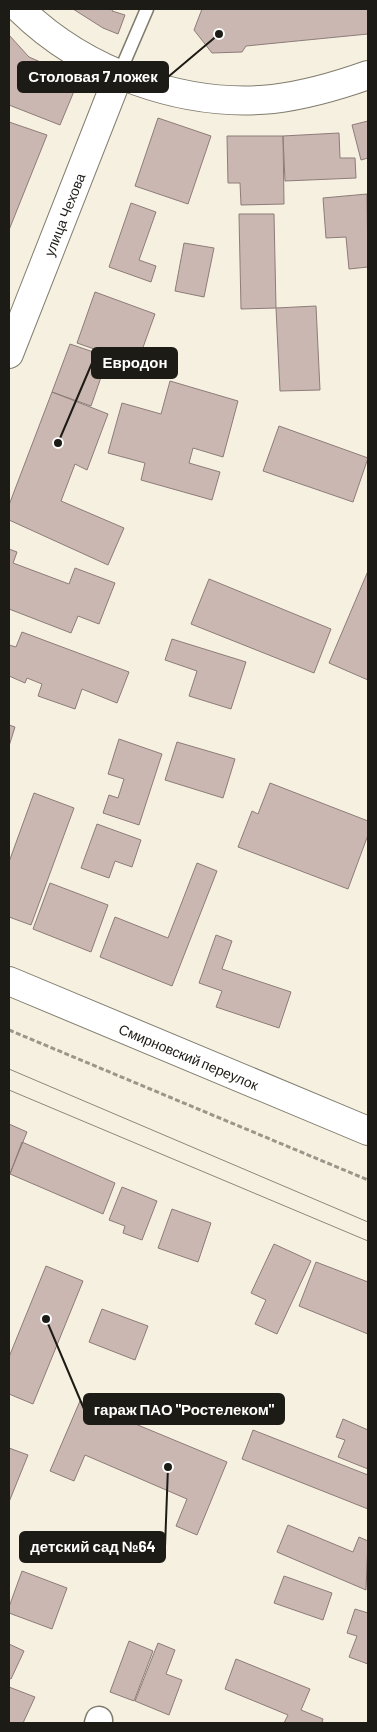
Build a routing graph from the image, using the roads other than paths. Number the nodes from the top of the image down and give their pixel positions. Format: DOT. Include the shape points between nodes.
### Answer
graph roads {
  1 [pos="20,9"];
  2 [pos="147,9"];
  3 [pos="120,74"];
  4 [pos="368,75"];
  5 [pos="9,354"];
  6 [pos="9,981"];
  7 [pos="368,1131"];
  1 -- 3 [label="main road" via="64,45"];
  2 -- 3 [label="lane"];
  3 -- 4 [label="main road" via="164,89 218,99 263,99 326,90"];
  3 -- 5 [label="main road, улица Чехова"];
  6 -- 7 [label="main road, Смирновский переулок"];
}
